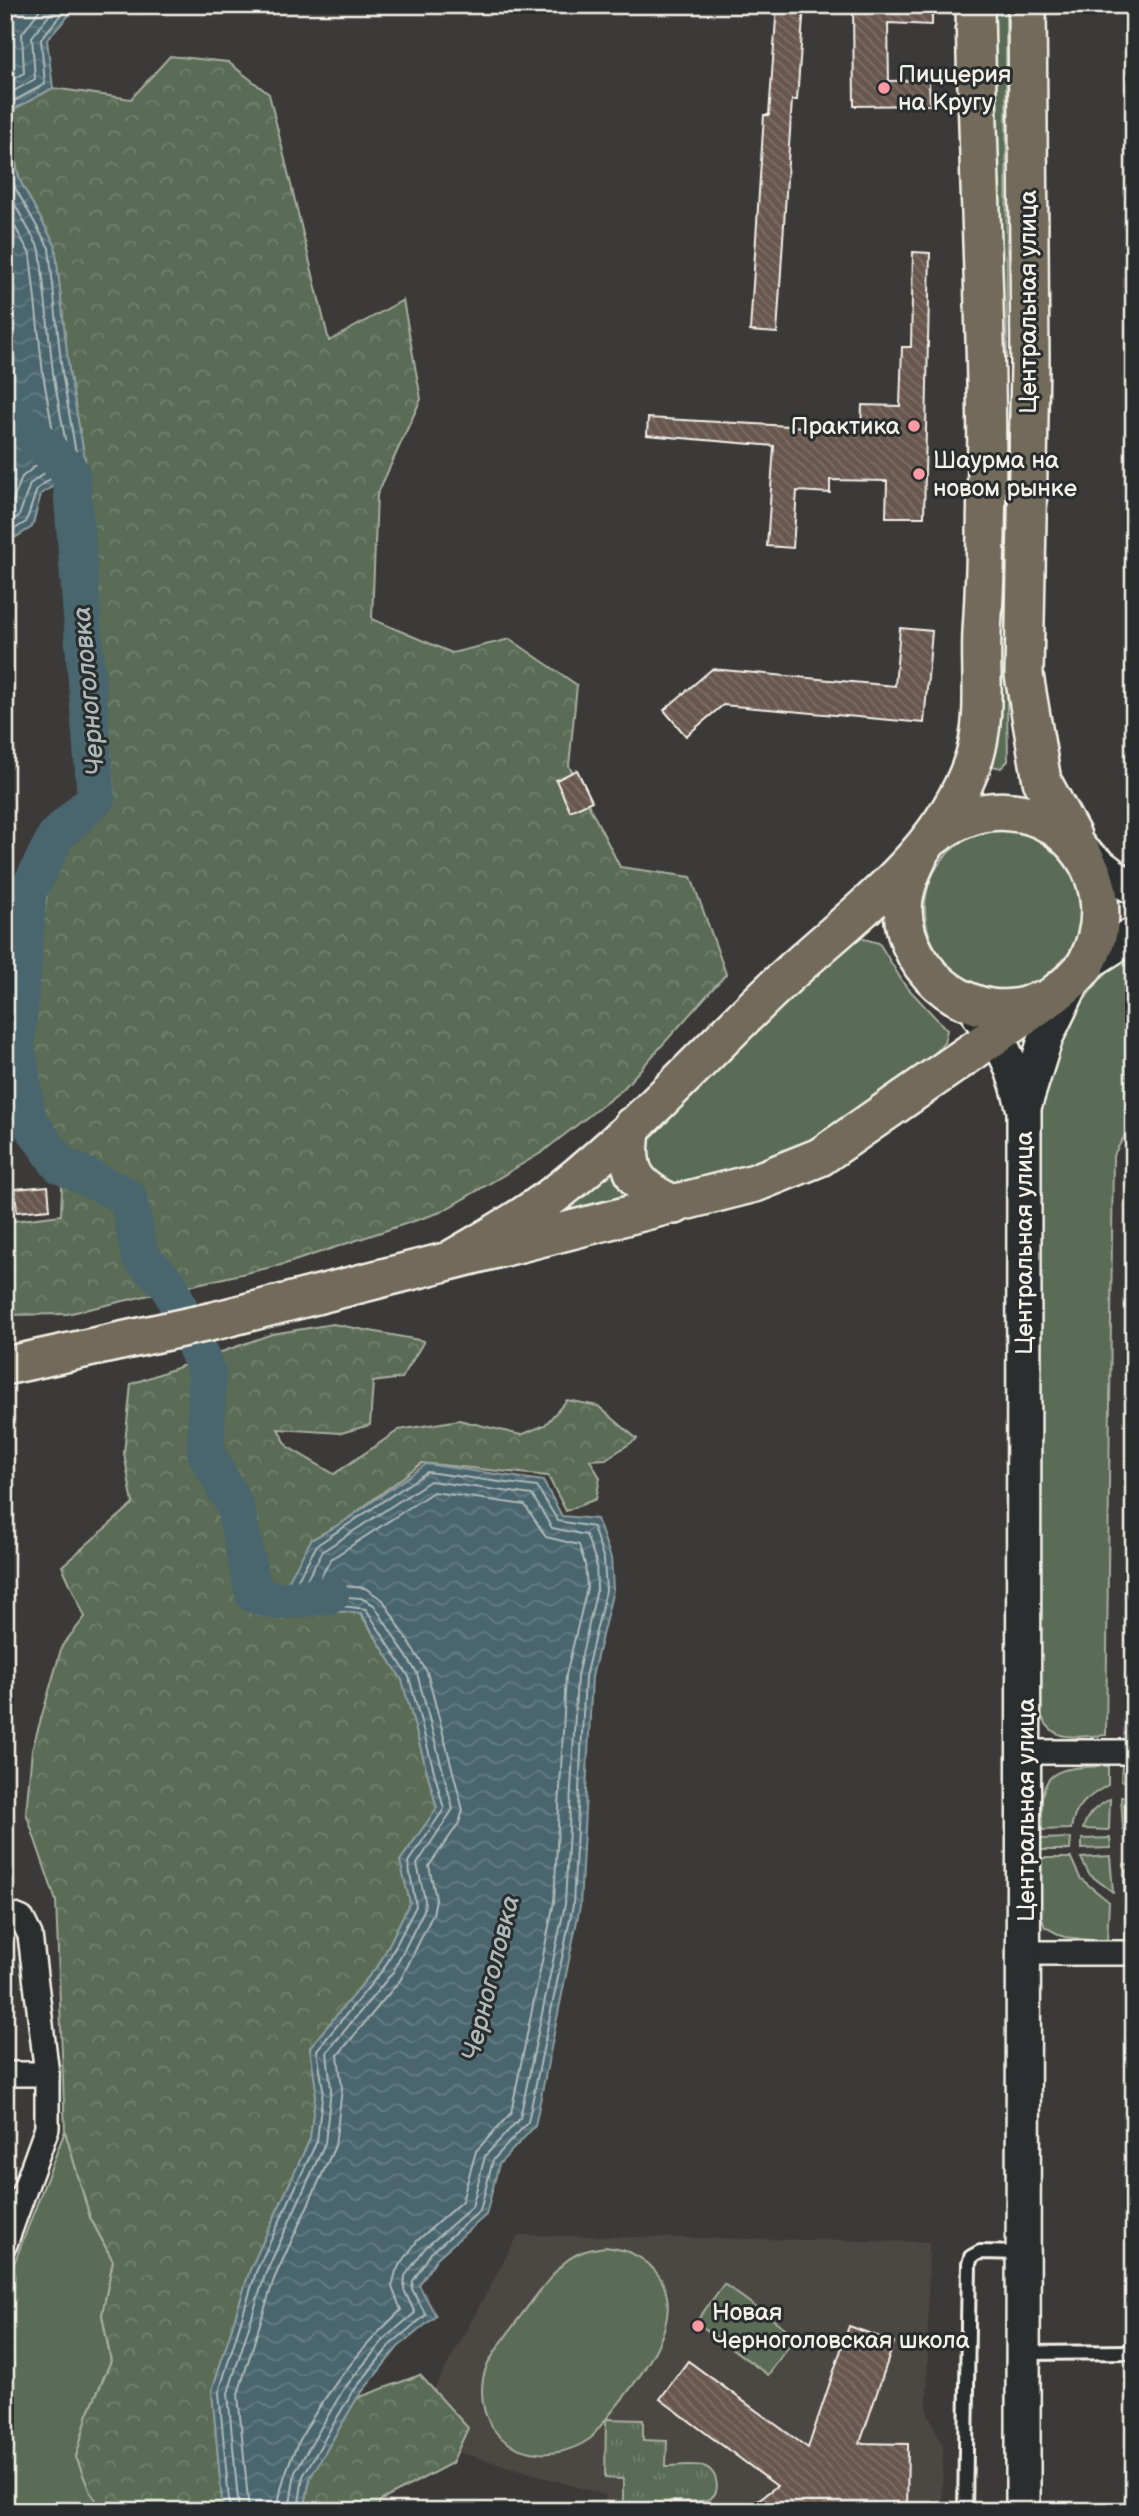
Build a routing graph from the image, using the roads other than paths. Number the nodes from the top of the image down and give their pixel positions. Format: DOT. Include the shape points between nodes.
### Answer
graph roads {
  1 [pos="975,5"];
  2 [pos="1027,5"];
  3 [pos="926,847"];
  4 [pos="1081,848"];
  5 [pos="1134,887"];
  6 [pos="1134,934"];
  7 [pos="1072,978"];
  8 [pos="960,999"];
  9 [pos="996,1034"];
  10 [pos="1024,1110"];
  11 [pos="632,1126"];
  12 [pos="676,1205"];
  13 [pos="452,1259"];
  14 [pos="5,1366"];
  15 [pos="1026,1752"];
  16 [pos="1134,1752"];
  17 [pos="14,1916"];
  18 [pos="1026,1953"];
  19 [pos="1134,1953"];
  20 [pos="5,2074"];
  21 [pos="47,2074"];
  22 [pos="5,2244"];
  23 [pos="1023,2253"];
  24 [pos="1134,2351"];
  25 [pos="1023,2353"];
  26 [pos="965,2511"];
  27 [pos="1023,2511"];
  1 -- 3 [label="main road, Центральная улица" via="987,363 980,730 966,780"];
  2 -- 4 [label="main road, Центральная улица" via="1030,363 1024,675 1042,781"];
  3 -- 4 [label="main road" via="951,824 971,814 1016,810 1058,826"];
  3 -- 8 [label="main road" via="907,881 903,908 907,936 918,962 936,983"];
  3 -- 11 [label="main road"];
  4 -- 5 [label="street"];
  4 -- 7 [label="main road" via="1097,876 1102,921 1096,943"];
  6 -- 7 [label="street"];
  7 -- 8 [label="main road" via="1033,1004 1008,1008"];
  7 -- 9 [label="main road"];
  7 -- 10 [label="street" via="1046,1037"];
  8 -- 9 [label="street"];
  9 -- 10 [label="street" via="1010,1061"];
  9 -- 12 [label="main road" via="820,1157 755,1183"];
  10 -- 15 [label="street, Центральная улица"];
  11 -- 12 [label="main road" via="628,1151 635,1177 649,1193"];
  11 -- 13 [label="main road" via="561,1189"];
  12 -- 13 [label="main road"];
  13 -- 14 [label="main road" via="214,1321"];
  15 -- 16 [label="street"];
  15 -- 18 [label="street, Центральная улица"];
  17 -- 21 [label="street" via="30,1935"];
  18 -- 19 [label="street"];
  18 -- 23 [label="street, Центральная улица"];
  20 -- 21 [label="street"];
  21 -- 22 [label="street" via="47,2128"];
  23 -- 25 [label="street, Центральная улица"];
  23 -- 26 [label="lane" via="980,2252 969,2264"];
  24 -- 25 [label="lane"];
  25 -- 27 [label="street, Центральная улица"];
}
